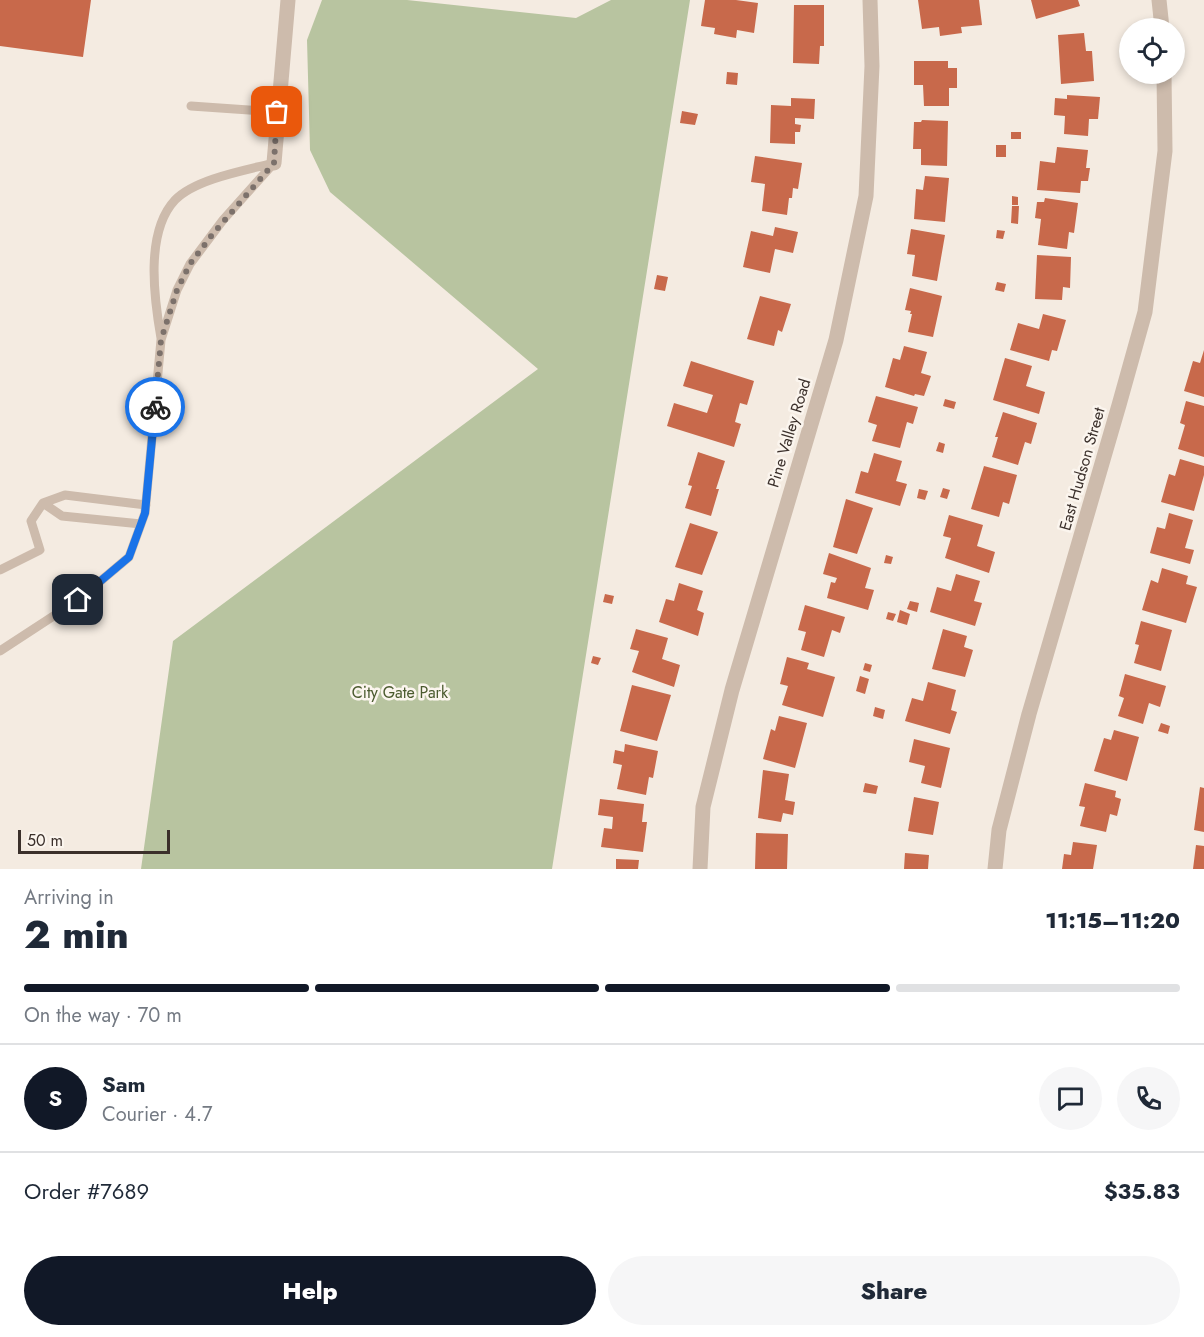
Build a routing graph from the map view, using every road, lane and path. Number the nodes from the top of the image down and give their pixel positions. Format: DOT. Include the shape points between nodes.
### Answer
graph roads {
  1 [pos="288,0"];
  2 [pos="870,0"];
  3 [pos="1160,0"];
  4 [pos="1161,18"];
  5 [pos="1164,84"];
  6 [pos="192,106"];
  7 [pos="277,112"];
  8 [pos="274,163"];
  9 [pos="161,340"];
  10 [pos="43,503"];
  11 [pos="146,505"];
  12 [pos="141,524"];
  13 [pos="0,570"];
  14 [pos="0,651"];
  15 [pos="700,869"];
  16 [pos="995,869"];
  1 -- 7 [label="street"];
  2 -- 15 [label="street, Pine Valley Road" via="872,66 866,196 836,340 732,690 703,807"];
  3 -- 4 [label="street"];
  5 -- 16 [label="street, East Hudson Street" via="1165,151 1144,312 1029,714 999,830"];
  6 -- 7 [label="lane"];
  7 -- 8 [label="street"];
  8 -- 9 [label="lane" via="190,264"];
  8 -- 9 [label="lane" via="217,178 175,200 159,228 154,267 154,301"];
  9 -- 11 [label="lane"];
  10 -- 11 [label="lane" via="65,495"];
  10 -- 12 [label="lane" via="62,516"];
  10 -- 13 [label="lane" via="31,521 40,550"];
  11 -- 12 [label="lane"];
  12 -- 14 [label="lane" via="129,557 78,600"];
}
